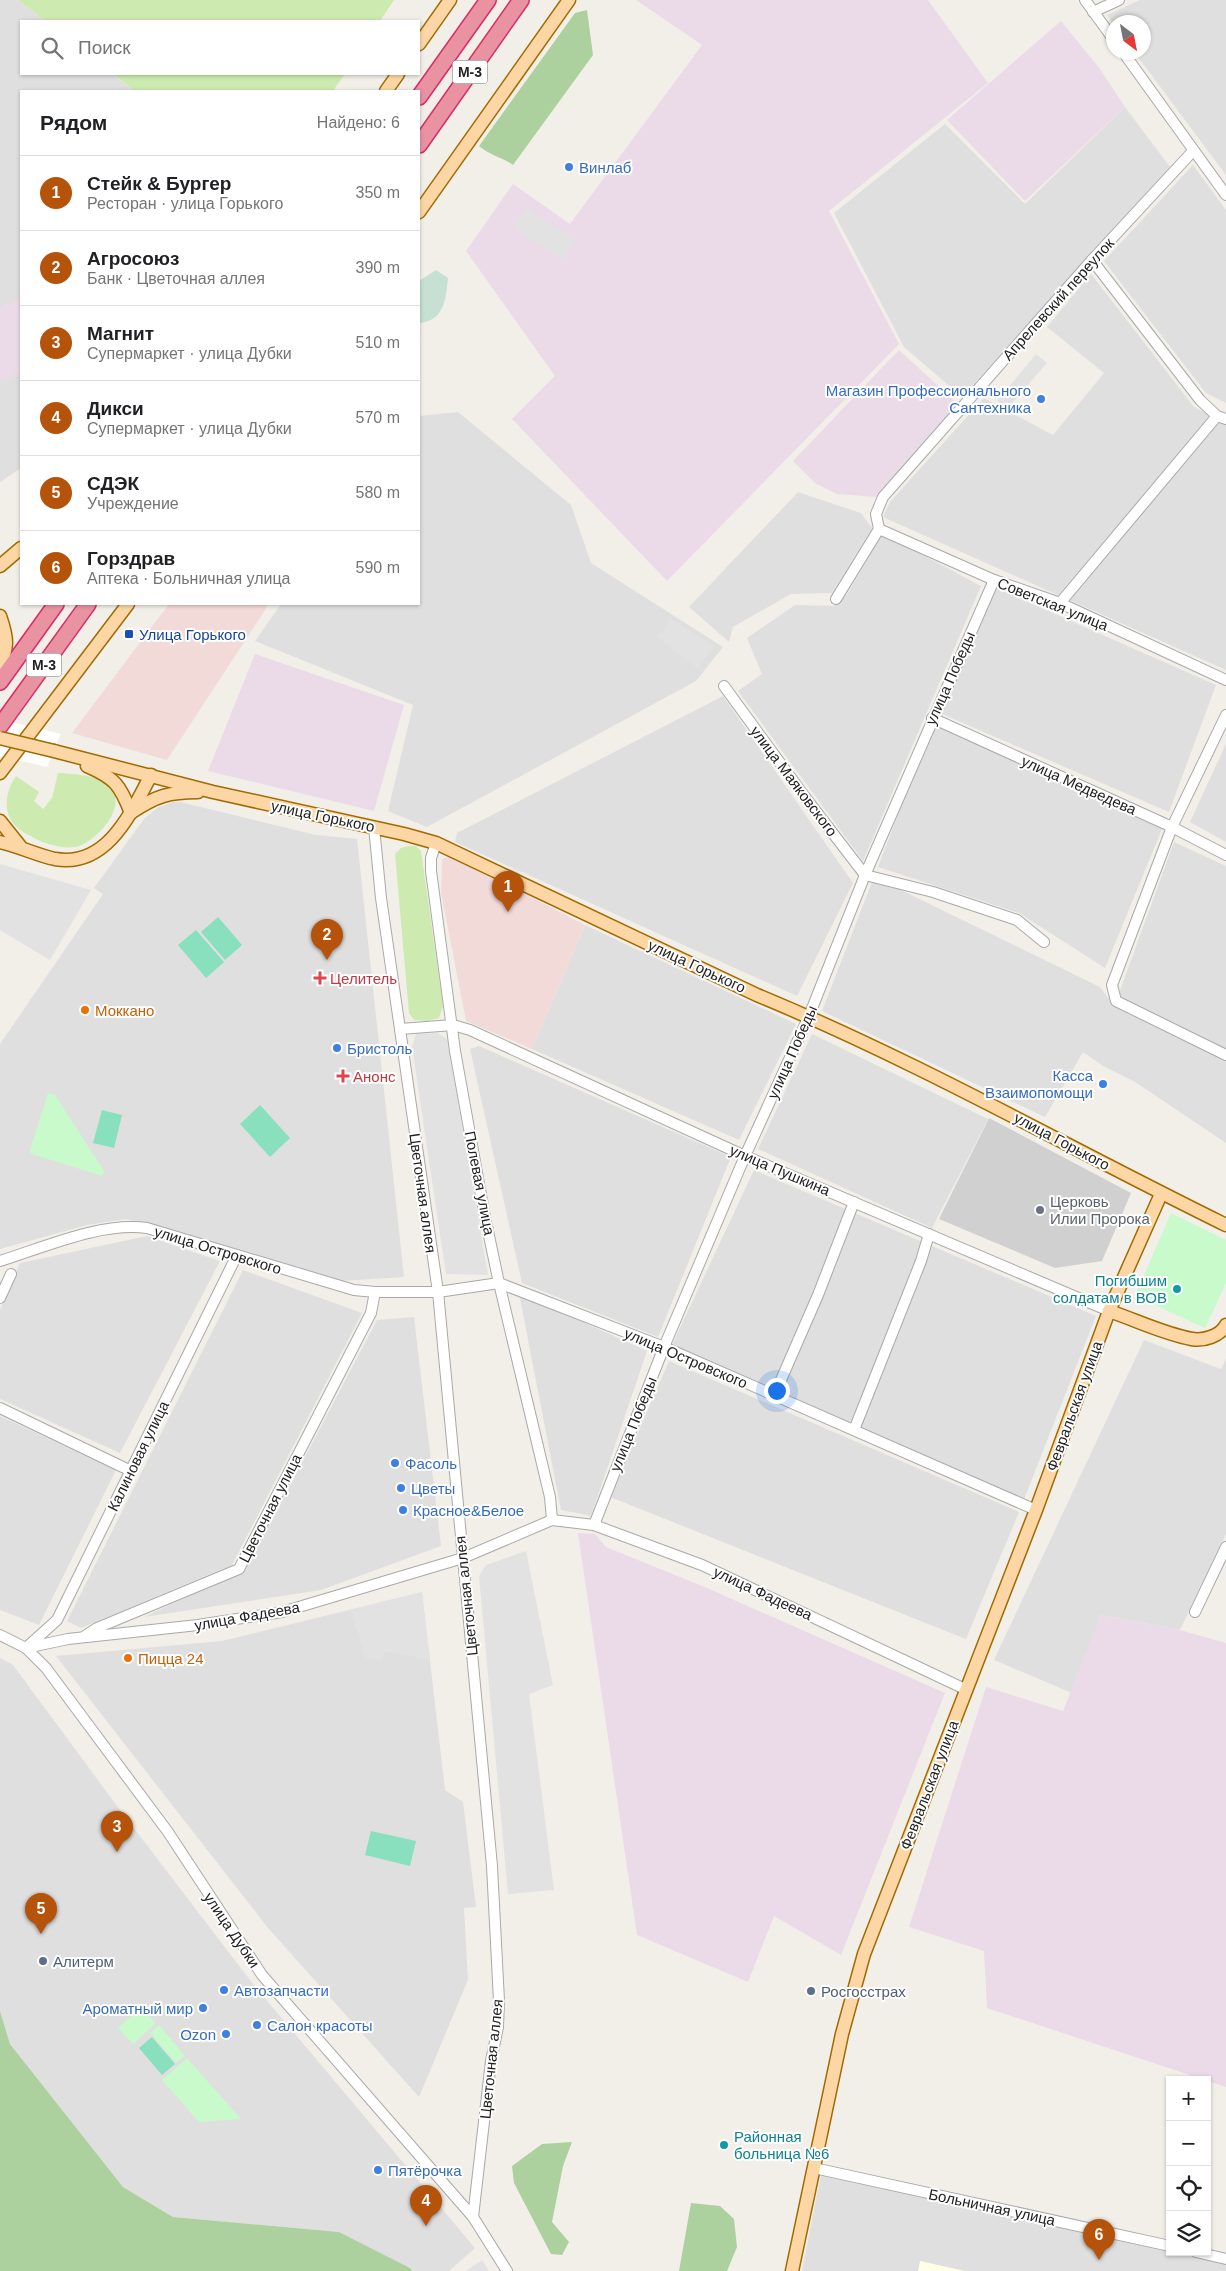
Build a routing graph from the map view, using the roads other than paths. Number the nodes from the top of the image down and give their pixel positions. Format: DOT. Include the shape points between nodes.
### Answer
graph roads {
  1 [pos="450,0"];
  2 [pos="488,0"];
  3 [pos="521,0"];
  4 [pos="569,0"];
  5 [pos="1085,0"];
  6 [pos="1119,0"];
  7 [pos="1094,12"];
  8 [pos="1106,29"];
  9 [pos="420,43"];
  10 [pos="1129,60"];
  11 [pos="397,75"];
  12 [pos="387,90"];
  13 [pos="420,96"];
  14 [pos="420,144"];
  15 [pos="1194,151"];
  16 [pos="1226,195"];
  17 [pos="420,211"];
  18 [pos="1092,260"];
  19 [pos="1221,418"];
  20 [pos="879,529"];
  21 [pos="20,549"];
  22 [pos="0,566"];
  23 [pos="994,580"];
  24 [pos="836,599"];
  25 [pos="1060,603"];
  26 [pos="55,605"];
  27 [pos="87,605"];
  28 [pos="127,605"];
  29 [pos="0,616"];
  30 [pos="0,668"];
  31 [pos="1226,680"];
  32 [pos="0,682"];
  33 [pos="724,686"];
  34 [pos="1226,715"];
  35 [pos="932,718"];
  36 [pos="0,726"];
  37 [pos="0,738"];
  38 [pos="54,752"];
  39 [pos="3,769"];
  40 [pos="151,775"];
  41 [pos="0,784"];
  42 [pos="213,792"];
  43 [pos="131,813"];
  44 [pos="0,821"];
  45 [pos="374,827"];
  46 [pos="1172,827"];
  47 [pos="0,842"];
  48 [pos="436,843"];
  49 [pos="20,846"];
  50 [pos="1226,855"];
  51 [pos="865,875"];
  52 [pos="1044,942"];
  53 [pos="809,1016"];
  54 [pos="453,1025"];
  55 [pos="400,1029"];
  56 [pos="1226,1055"];
  57 [pos="746,1156"];
  58 [pos="1161,1194"];
  59 [pos="854,1202"];
  60 [pos="1226,1225"];
  61 [pos="929,1234"];
  62 [pos="237,1255"];
  63 [pos="0,1261"];
  64 [pos="11,1274"];
  65 [pos="499,1283"];
  66 [pos="375,1292"];
  67 [pos="438,1292"];
  68 [pos="0,1298"];
  69 [pos="1109,1311"];
  70 [pos="1226,1325"];
  71 [pos="664,1347"];
  72 [pos="774,1396"];
  73 [pos="0,1408"];
  74 [pos="854,1430"];
  75 [pos="131,1472"];
  76 [pos="1036,1510"];
  77 [pos="552,1520"];
  78 [pos="594,1525"];
  79 [pos="1226,1547"];
  80 [pos="463,1558"];
  81 [pos="1195,1612"];
  82 [pos="0,1635"];
  83 [pos="83,1638"];
  84 [pos="26,1648"];
  85 [pos="967,1690"];
  86 [pos="814,2168"];
  87 [pos="474,2217"];
  88 [pos="1166,2245"];
  89 [pos="1211,2256"];
  90 [pos="1226,2259"];
  91 [pos="507,2271"];
  92 [pos="792,2271"];
  1 -- 9 [label="main road"];
  2 -- 13 [label="highway, М-3"];
  3 -- 14 [label="highway, М-3"];
  4 -- 17 [label="main road"];
  5 -- 7 [label="street"];
  6 -- 7 [label="street"];
  7 -- 8 [label="street"];
  10 -- 15 [label="street"];
  11 -- 12 [label="main road"];
  15 -- 16 [label="street"];
  15 -- 18 [label="street, Апрелевский переулок"];
  18 -- 19 [label="street" via="1200,400"];
  18 -- 20 [label="street, Апрелевский переулок" via="883,498 876,514"];
  19 -- 25 [label="street"];
  20 -- 23 [label="street, Советская улица"];
  20 -- 24 [label="street, Апрелевский переулок"];
  21 -- 22 [label="main road"];
  23 -- 25 [label="street, Советская улица"];
  23 -- 35 [label="street, улица Победы"];
  25 -- 31 [label="street, Советская улица"];
  26 -- 32 [label="highway, М-3"];
  27 -- 36 [label="highway, М-3"];
  28 -- 39 [label="main road"];
  29 -- 30 [label="main road" via="7,640"];
  33 -- 51 [label="street, улица Маяковского"];
  34 -- 46 [label="street"];
  35 -- 46 [label="street, улица Медведева"];
  35 -- 51 [label="street, улица Победы"];
  37 -- 38 [label="main road, bridge"];
  38 -- 40 [label="main road"];
  38 -- 43 [label="main road" via="113,779"];
  39 -- 41 [label="main road"];
  40 -- 42 [label="main road"];
  40 -- 43 [label="main road"];
  42 -- 43 [label="main road" via="172,793 153,799"];
  42 -- 45 [label="main road, улица Горького"];
  43 -- 49 [label="main road" via="108,842 81,859 52,858"];
  44 -- 49 [label="main road"];
  45 -- 48 [label="main road, улица Горького"];
  45 -- 55 [label="street, Цветочная аллея"];
  46 -- 50 [label="street, улица Медведева"];
  46 -- 56 [label="street" via="1112,985 1116,1001"];
  47 -- 49 [label="main road"];
  48 -- 53 [label="main road, улица Горького" via="757,995"];
  48 -- 54 [label="street, Полевая улица" via="431,870"];
  51 -- 52 [label="street" via="933,892 1017,920"];
  51 -- 53 [label="street, улица Победы"];
  53 -- 57 [label="street, улица Победы"];
  53 -- 58 [label="main road, улица Горького" via="936,1076"];
  54 -- 55 [label="street"];
  54 -- 57 [label="street, улица Пушкина"];
  54 -- 65 [label="street, Полевая улица" via="455,1051"];
  55 -- 67 [label="street, Цветочная аллея"];
  57 -- 59 [label="street, улица Пушкина"];
  57 -- 71 [label="street, улица Победы"];
  58 -- 60 [label="main road, улица Горького"];
  58 -- 69 [label="main road, Февральская улица"];
  59 -- 61 [label="street, улица Пушкина"];
  59 -- 72 [label="street"];
  61 -- 69 [label="street, улица Пушкина"];
  61 -- 74 [label="street"];
  62 -- 63 [label="street, улица Островского" via="147,1228 129,1226 90,1233"];
  62 -- 66 [label="street, улица Островского" via="327,1283"];
  62 -- 75 [label="street, Калиновая улица"];
  64 -- 68 [label="street"];
  65 -- 67 [label="street, улица Островского"];
  65 -- 71 [label="street, улица Островского"];
  65 -- 77 [label="street, Полевая улица" via="550,1497"];
  66 -- 67 [label="street, улица Островского"];
  66 -- 83 [label="street, Цветочная улица" via="371,1313 238,1569 97,1628"];
  67 -- 80 [label="street, Цветочная аллея"];
  69 -- 70 [label="main road" via="1193,1340 1211,1337"];
  69 -- 76 [label="main road, Февральская улица"];
  71 -- 72 [label="street, улица Островского"];
  71 -- 78 [label="street, улица Победы"];
  72 -- 74 [label="street, улица Островского"];
  73 -- 75 [label="street"];
  74 -- 76 [label="street, улица Островского"];
  75 -- 84 [label="street, Калиновая улица" via="57,1620"];
  76 -- 85 [label="main road, Февральская улица"];
  77 -- 78 [label="street, улица Фадеева"];
  77 -- 80 [label="street, улица Фадеева"];
  78 -- 85 [label="street, улица Фадеева" via="702,1565"];
  79 -- 81 [label="street"];
  80 -- 83 [label="street, улица Фадеева" via="282,1612"];
  80 -- 87 [label="street, Цветочная аллея" via="490,1847 499,2000"];
  82 -- 84 [label="street, улица Дубки"];
  83 -- 84 [label="street, улица Фадеева"];
  84 -- 87 [label="street, улица Дубки" via="51,1675 168,1832 262,1975"];
  85 -- 86 [label="main road, Февральская улица" via="864,1954 842,2034"];
  86 -- 88 [label="street, Больничная улица"];
  86 -- 92 [label="main road, Февральская улица"];
  87 -- 91 [label="street, улица Дубки"];
  89 -- 90 [label="street"];
}
